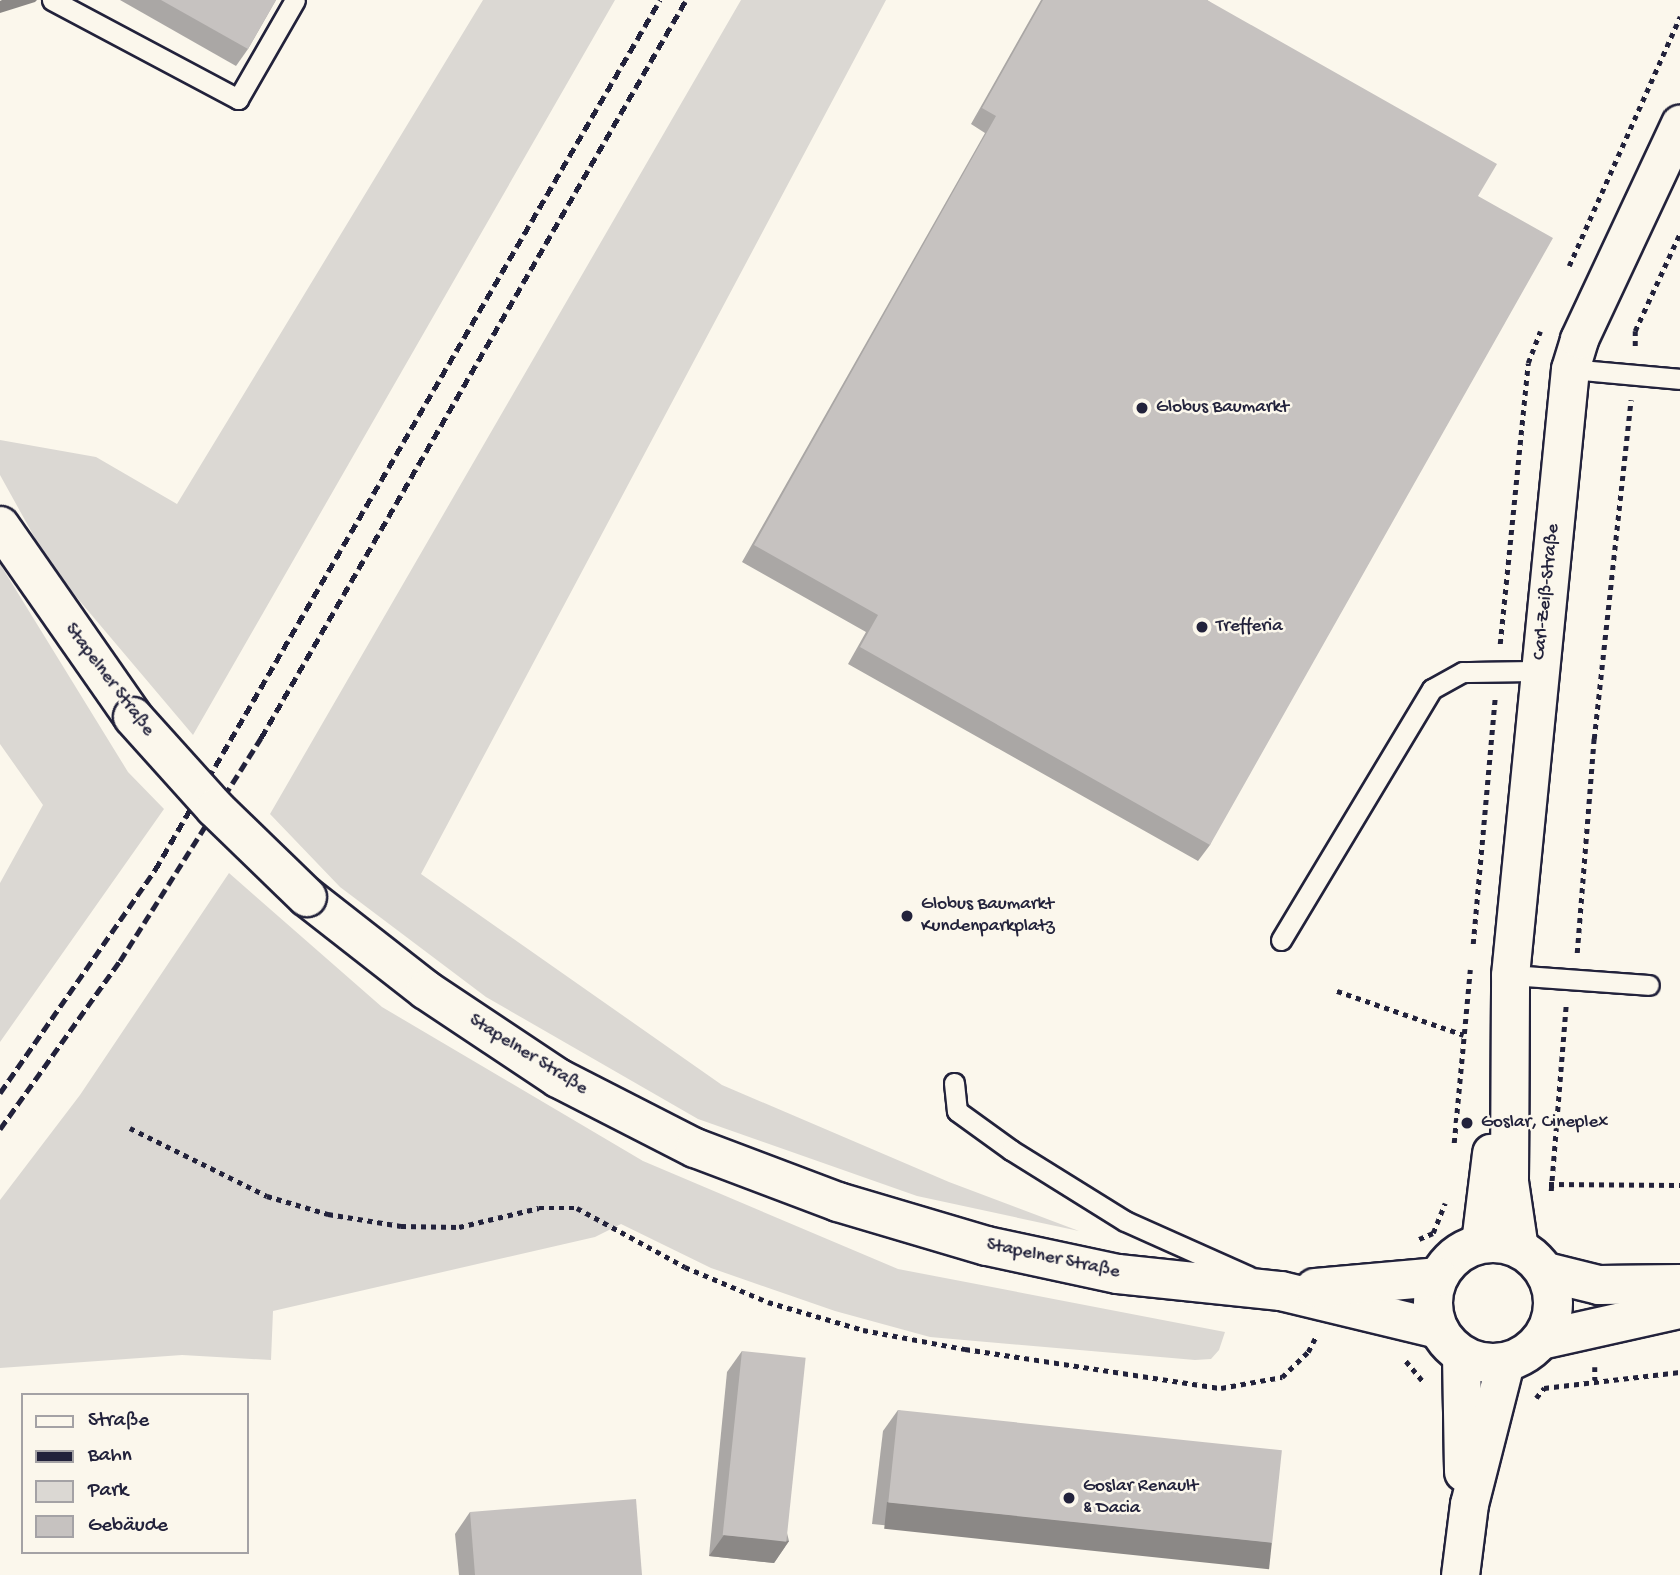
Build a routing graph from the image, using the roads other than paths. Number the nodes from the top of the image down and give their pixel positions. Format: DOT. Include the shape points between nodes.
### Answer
graph roads {
  1 [pos="52,0"];
  2 [pos="295,0"];
  3 [pos="1680,124"];
  4 [pos="1670,171"];
  5 [pos="1570,369"];
  6 [pos="1680,379"];
  7 [pos="0,526"];
  8 [pos="1539,671"];
  9 [pos="1281,940"];
  10 [pos="1510,975"];
  11 [pos="1649,985"];
  12 [pos="954,1083"];
  13 [pos="1507,1083"];
  14 [pos="1480,1243"];
  15 [pos="1533,1260"];
  16 [pos="1438,1277"];
  17 [pos="1680,1284"];
  18 [pos="1281,1291"];
  19 [pos="1680,1309"];
  20 [pos="1541,1340"];
  21 [pos="1450,1341"];
  22 [pos="1505,1363"];
  23 [pos="1469,1504"];
  24 [pos="1460,1575"];
  1 -- 2 [label="lane" via="238,99"];
  3 -- 4 [label="street, Carl-Zeiß-Straße"];
  4 -- 5 [label="street, Carl-Zeiß-Straße" via="1579,339"];
  5 -- 6 [label="lane"];
  5 -- 8 [label="street, Carl-Zeiß-Straße"];
  7 -- 18 [label="street, Stapelner Straße, bridge" via="133,717 215,808 307,897 426,990 558,1078 695,1148 838,1202 987,1246 1118,1274"];
  8 -- 9 [label="lane" via="1463,672 1432,689"];
  8 -- 10 [label="street, Carl-Zeiß-Straße"];
  10 -- 11 [label="lane"];
  10 -- 13 [label="street, Carl-Zeiß-Straße"];
  12 -- 18 [label="lane" via="957,1111 1011,1150 1125,1221"];
  13 -- 14 [label="street, Carl-Zeiß-Straße" via="1492,1136"];
  13 -- 15 [label="street, Carl-Zeiß-Straße" via="1512,1132 1509,1181"];
  14 -- 15 [label="street"];
  14 -- 16 [label="street" via="1463,1250"];
  15 -- 17 [label="street" via="1599,1285"];
  15 -- 20 [label="street" via="1554,1307"];
  16 -- 18 [label="street, Stapelner Straße"];
  16 -- 21 [label="street" via="1433,1312"];
  18 -- 21 [label="street, Stapelner Straße" via="1318,1326"];
  19 -- 20 [label="street"];
  20 -- 22 [label="street"];
  21 -- 22 [label="street, Stapelner Straße" via="1490,1364"];
  21 -- 23 [label="street"];
  22 -- 23 [label="street"];
  23 -- 24 [label="street"];
}
